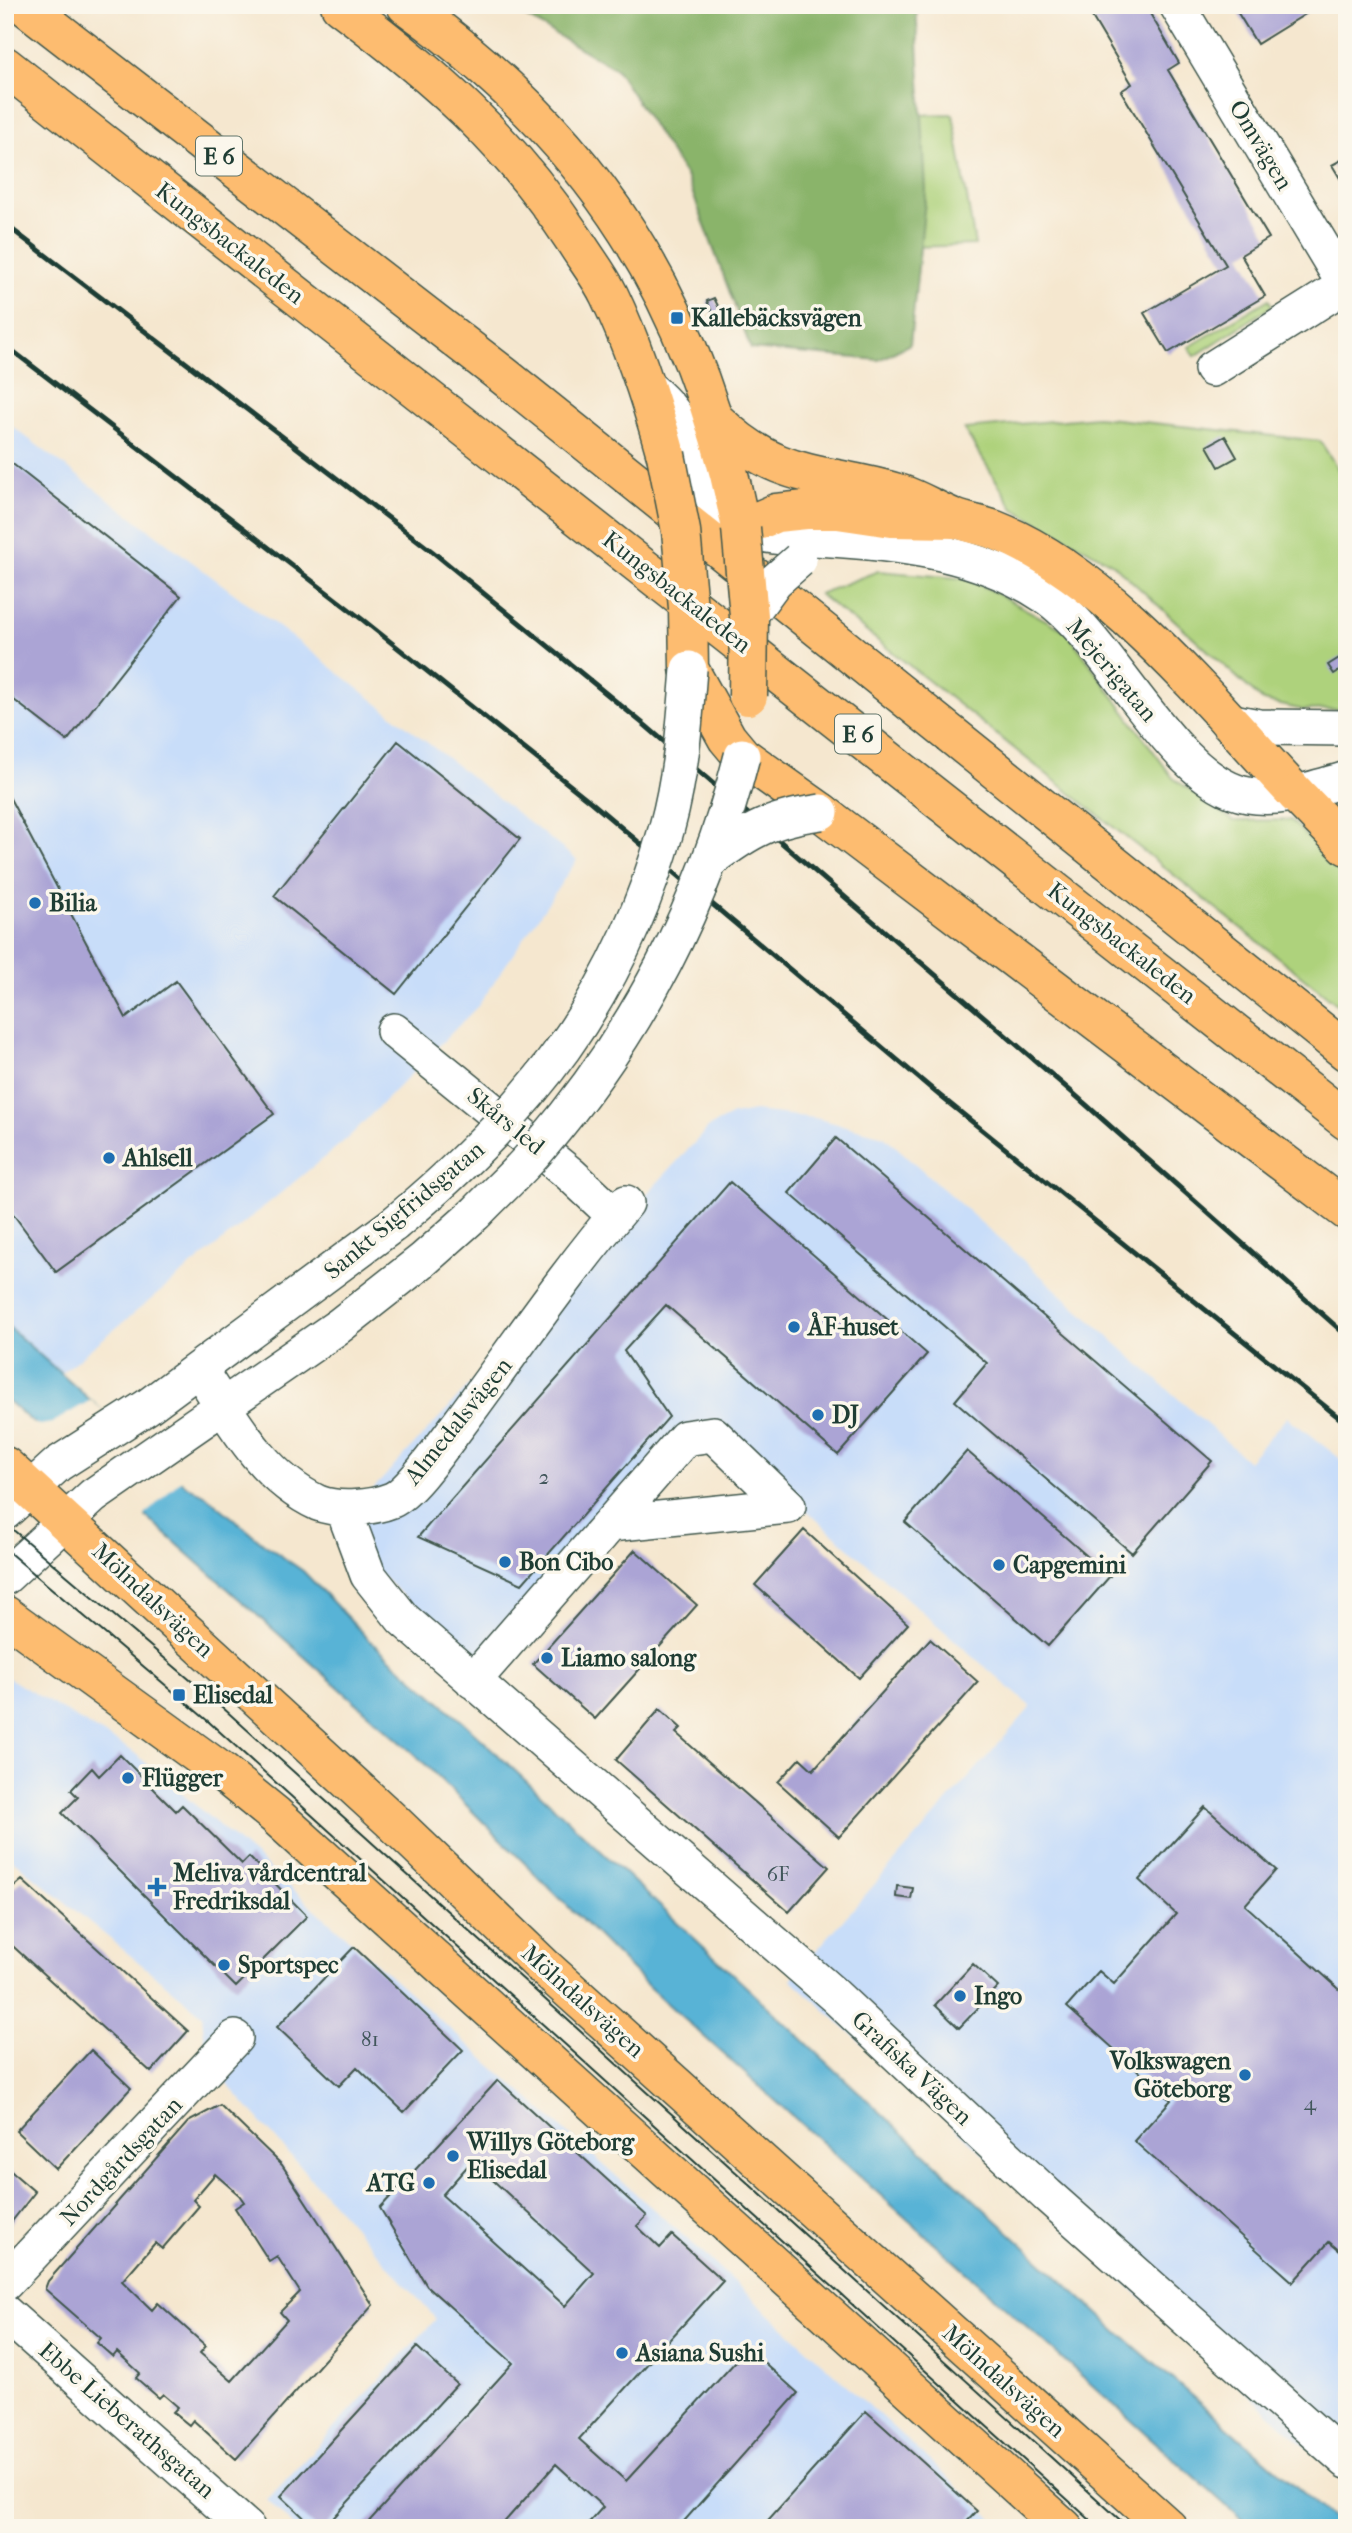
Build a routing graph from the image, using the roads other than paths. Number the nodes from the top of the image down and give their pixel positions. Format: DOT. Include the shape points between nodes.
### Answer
graph roads {
  1 [pos="24,5"];
  2 [pos="341,5"];
  3 [pos="406,5"];
  4 [pos="1177,5"];
  5 [pos="5,66"];
  6 [pos="1346,284"];
  7 [pos="1212,369"];
  8 [pos="646,385"];
  9 [pos="717,422"];
  10 [pos="956,519"];
  11 [pos="749,524"];
  12 [pos="836,539"];
  13 [pos="687,590"];
  14 [pos="749,616"];
  15 [pos="689,669"];
  16 [pos="1227,721"];
  17 [pos="1347,729"];
  18 [pos="742,756"];
  19 [pos="1347,779"];
  20 [pos="1296,794"];
  21 [pos="821,812"];
  22 [pos="1347,846"];
  23 [pos="712,859"];
  24 [pos="394,1031"];
  25 [pos="1347,1052"];
  26 [pos="1347,1121"];
  27 [pos="621,1210"];
  28 [pos="1347,1211"];
  29 [pos="199,1369"];
  30 [pos="225,1408"];
  31 [pos="14,1489"];
  32 [pos="343,1508"];
  33 [pos="65,1519"];
  34 [pos="610,1524"];
  35 [pos="5,1577"];
  36 [pos="5,1615"];
  37 [pos="473,1681"];
  38 [pos="235,2038"];
  39 [pos="5,2283"];
  40 [pos="5,2313"];
  41 [pos="1347,2461"];
  42 [pos="247,2528"];
  43 [pos="1064,2528"];
  44 [pos="1168,2528"];
  1 -- 25 [label="main road, E 6" via="503,376"];
  2 -- 8 [label="main road, Sankt Sigfridsgatan" via="406,54 512,154 608,292"];
  3 -- 9 [label="main road, Sankt Sigfridsgatan" via="474,59 581,165 642,252 677,318"];
  4 -- 6 [label="street, Omvägen"];
  5 -- 26 [label="main road, Kungsbackaleden / E 6"];
  6 -- 7 [label="street"];
  8 -- 11 [label="street" via="674,413 703,481 722,508"];
  8 -- 13 [label="main road, Sankt Sigfridsgatan, bridge" via="666,455"];
  9 -- 10 [label="main road, Mejerigatan" via="740,444 777,465 901,494"];
  9 -- 11 [label="main road, Sankt Sigfridsgatan"];
  10 -- 11 [label="main road, Mejerigatan" via="806,510 776,513"];
  10 -- 16 [label="main road, Mejerigatan" via="995,530 1054,561 1110,601"];
  11 -- 12 [label="street, Mejerigatan"];
  11 -- 13 [label="main road"];
  11 -- 14 [label="main road, Sankt Sigfridsgatan, bridge"];
  12 -- 14 [label="street, bridge" via="799,560 775,581"];
  12 -- 20 [label="street, Mejerigatan" via="958,555 1003,571 1045,596 1083,629 1190,762 1214,783 1247,795"];
  13 -- 15 [label="main road, Sankt Sigfridsgatan, bridge"];
  14 -- 18 [label="main road, Sankt Sigfridsgatan, bridge"];
  15 -- 18 [label="main road, Sankt Sigfridsgatan"];
  15 -- 29 [label="street, Sankt Sigfridsgatan, bridge" via="684,731 667,826 638,910 602,990 567,1048 511,1117 449,1179"];
  16 -- 17 [label="street" via="1259,727"];
  16 -- 20 [label="main road, Mejerigatan"];
  18 -- 21 [label="main road, Sankt Sigfridsgatan"];
  18 -- 23 [label="street, Sankt Sigfridsgatan, bridge"];
  19 -- 20 [label="street, Mejerigatan"];
  20 -- 22 [label="main road"];
  21 -- 23 [label="street, bridge" via="780,818"];
  21 -- 28 [label="main road, Sankt Sigfridsgatan"];
  23 -- 30 [label="street, Sankt Sigfridsgatan, bridge" via="640,1009 600,1072 538,1150 423,1260"];
  24 -- 27 [label="street, Skårs led"];
  27 -- 32 [label="street, Almedalsvägen" via="429,1464 393,1499"];
  29 -- 30 [label="street, Almedalsvägen"];
  29 -- 31 [label="street, Sankt Sigfridsgatan" via="121,1426"];
  30 -- 32 [label="street, Almedalsvägen" via="250,1447 291,1486 320,1503"];
  30 -- 33 [label="street, Sankt Sigfridsgatan" via="153,1453"];
  31 -- 33 [label="main road, Mölndalsvägen"];
  32 -- 37 [label="street, Grafiska Vägen" via="368,1575 403,1619"];
  33 -- 35 [label="street, Sankt Sigfridsgatan"];
  33 -- 44 [label="main road, Mölndalsvägen" via="545,1968"];
  34 -- 37 [label="street"];
  36 -- 43 [label="main road" via="275,1815"];
  37 -- 41 [label="street, Grafiska Vägen" via="834,1995 1047,2195"];
  38 -- 39 [label="street, Nordgårdsgatan"];
  40 -- 42 [label="street, Ebbe Lieberathsgatan"];
}
